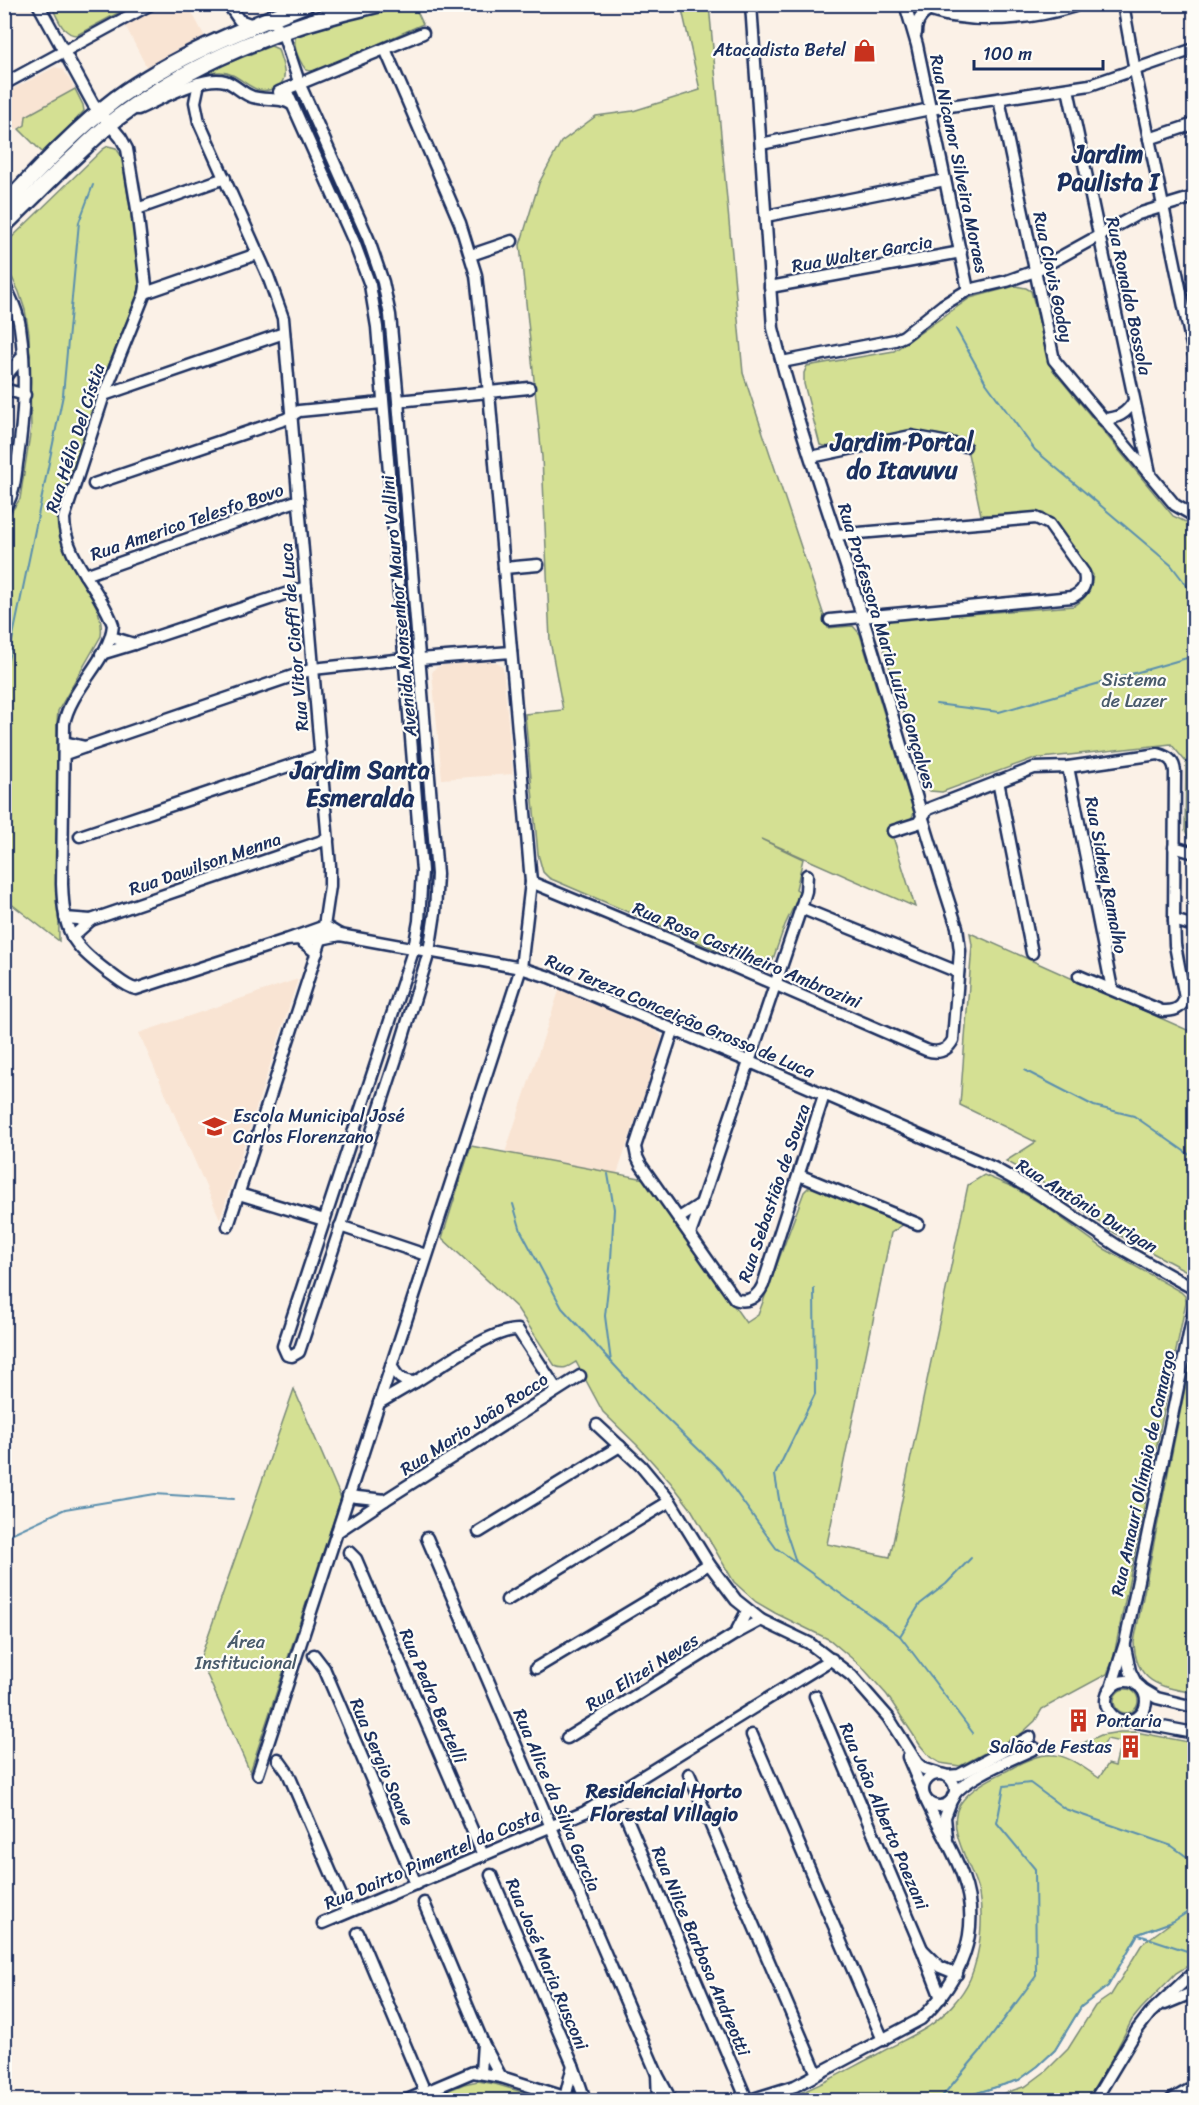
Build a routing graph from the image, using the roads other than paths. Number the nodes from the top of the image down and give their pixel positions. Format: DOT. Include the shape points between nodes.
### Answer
graph roads {
  1 [pos="38,4"];
  2 [pos="151,4"];
  3 [pos="228,4"];
  4 [pos="306,4"];
  5 [pos="379,4"];
  6 [pos="751,4"];
  7 [pos="905,4"];
  8 [pos="1074,4"];
  9 [pos="1121,4"];
  10 [pos="925,8"];
  11 [pos="260,23"];
  12 [pos="282,31"];
  13 [pos="423,33"];
  14 [pos="917,45"];
  15 [pos="385,49"];
  16 [pos="1194,49"];
  17 [pos="64,52"];
  18 [pos="1135,71"];
  19 [pos="5,82"];
  20 [pos="199,83"];
  21 [pos="300,85"];
  22 [pos="1068,89"];
  23 [pos="286,90"];
  24 [pos="262,99"];
  25 [pos="999,99"];
  26 [pos="293,105"];
  27 [pos="930,108"];
  28 [pos="100,112"];
  29 [pos="114,121"];
  30 [pos="1194,123"];
  31 [pos="1149,139"];
  32 [pos="761,144"];
  33 [pos="225,178"];
  34 [pos="945,180"];
  35 [pos="1194,197"];
  36 [pos="4,206"];
  37 [pos="1163,207"];
  38 [pos="137,209"];
  39 [pos="765,216"];
  40 [pos="1096,218"];
  41 [pos="4,225"];
  42 [pos="1117,227"];
  43 [pos="1100,237"];
  44 [pos="512,241"];
  45 [pos="1078,248"];
  46 [pos="961,252"];
  47 [pos="257,254"];
  48 [pos="471,255"];
  49 [pos="1104,259"];
  50 [pos="1035,271"];
  51 [pos="770,287"];
  52 [pos="6,290"];
  53 [pos="146,290"];
  54 [pos="968,290"];
  55 [pos="284,333"];
  56 [pos="1194,355"];
  57 [pos="23,356"];
  58 [pos="782,362"];
  59 [pos="4,378"];
  60 [pos="110,381"];
  61 [pos="130,385"];
  62 [pos="530,388"];
  63 [pos="4,389"];
  64 [pos="489,393"];
  65 [pos="104,394"];
  66 [pos="25,395"];
  67 [pos="1134,401"];
  68 [pos="398,402"];
  69 [pos="382,404"];
  70 [pos="291,415"];
  71 [pos="1103,419"];
  72 [pos="965,446"];
  73 [pos="811,457"];
  74 [pos="79,473"];
  75 [pos="1150,474"];
  76 [pos="94,484"];
  77 [pos="74,491"];
  78 [pos="299,500"];
  79 [pos="4,508"];
  80 [pos="1194,516"];
  81 [pos="835,535"];
  82 [pos="538,565"];
  83 [pos="504,568"];
  84 [pos="85,575"];
  85 [pos="306,587"];
  86 [pos="862,616"];
  87 [pos="830,620"];
  88 [pos="111,637"];
  89 [pos="134,644"];
  90 [pos="511,652"];
  91 [pos="101,654"];
  92 [pos="404,659"];
  93 [pos="420,659"];
  94 [pos="313,669"];
  95 [pos="65,748"];
  96 [pos="321,755"];
  97 [pos="1068,767"];
  98 [pos="998,782"];
  99 [pos="923,814"];
  100 [pos="893,831"];
  101 [pos="63,836"];
  102 [pos="328,839"];
  103 [pos="1174,847"];
  104 [pos="1194,853"];
  105 [pos="807,875"];
  106 [pos="531,882"];
  107 [pos="801,908"];
  108 [pos="91,920"];
  109 [pos="1174,920"];
  110 [pos="325,926"];
  111 [pos="1194,926"];
  112 [pos="68,928"];
  113 [pos="340,935"];
  114 [pos="299,939"];
  115 [pos="321,939"];
  116 [pos="286,940"];
  117 [pos="414,948"];
  118 [pos="429,951"];
  119 [pos="317,953"];
  120 [pos="1032,953"];
  121 [pos="521,968"];
  122 [pos="958,972"];
  123 [pos="1079,976"];
  124 [pos="774,984"];
  125 [pos="1112,989"];
  126 [pos="674,1031"];
  127 [pos="950,1046"];
  128 [pos="750,1062"];
  129 [pos="824,1095"];
  130 [pos="994,1168"];
  131 [pos="799,1175"];
  132 [pos="239,1194"];
  133 [pos="701,1204"];
  134 [pos="679,1218"];
  135 [pos="324,1220"];
  136 [pos="918,1224"];
  137 [pos="228,1226"];
  138 [pos="340,1226"];
  139 [pos="690,1234"];
  140 [pos="426,1255"];
  141 [pos="1194,1288"];
  142 [pos="1194,1310"];
  143 [pos="391,1365"];
  144 [pos="580,1376"];
  145 [pos="387,1379"];
  146 [pos="402,1380"];
  147 [pos="415,1382"];
  148 [pos="557,1390"];
  149 [pos="379,1403"];
  150 [pos="597,1425"];
  151 [pos="620,1446"];
  152 [pos="346,1500"];
  153 [pos="385,1500"];
  154 [pos="670,1501"];
  155 [pos="369,1509"];
  156 [pos="336,1532"];
  157 [pos="479,1532"];
  158 [pos="427,1538"];
  159 [pos="349,1552"];
  160 [pos="710,1564"];
  161 [pos="507,1600"];
  162 [pos="747,1611"];
  163 [pos="761,1620"];
  164 [pos="735,1634"];
  165 [pos="1125,1643"];
  166 [pos="314,1655"];
  167 [pos="832,1659"];
  168 [pos="536,1668"];
  169 [pos="1139,1686"];
  170 [pos="1111,1688"];
  171 [pos="815,1696"];
  172 [pos="1194,1707"];
  173 [pos="1131,1721"];
  174 [pos="1194,1733"];
  175 [pos="752,1735"];
  176 [pos="1030,1737"];
  177 [pos="567,1738"];
  178 [pos="901,1740"];
  179 [pos="1035,1748"];
  180 [pos="278,1759"];
  181 [pos="258,1774"];
  182 [pos="689,1774"];
  183 [pos="942,1775"];
  184 [pos="924,1796"];
  185 [pos="952,1798"];
  186 [pos="625,1814"];
  187 [pos="550,1826"];
  188 [pos="483,1855"];
  189 [pos="953,1855"];
  190 [pos="491,1875"];
  191 [pos="416,1884"];
  192 [pos="424,1903"];
  193 [pos="348,1912"];
  194 [pos="323,1923"];
  195 [pos="357,1933"];
  196 [pos="922,1949"];
  197 [pos="1194,1972"];
  198 [pos="957,1974"];
  199 [pos="1194,1992"];
  200 [pos="941,1998"];
  201 [pos="1159,2006"];
  202 [pos="883,2040"];
  203 [pos="483,2043"];
  204 [pos="573,2065"];
  205 [pos="481,2073"];
  206 [pos="657,2074"];
  207 [pos="817,2074"];
  208 [pos="501,2077"];
  209 [pos="1194,2087"];
  210 [pos="425,2092"];
  211 [pos="570,2099"];
  212 [pos="407,2100"];
  213 [pos="585,2100"];
  214 [pos="658,2100"];
  215 [pos="671,2100"];
  216 [pos="748,2100"];
  217 [pos="1095,2100"];
  218 [pos="1171,2100"];
  1 -- 17 [label="street, Rua Hélio Del Cístia"];
  2 -- 17 [label="street"];
  3 -- 11 [label="street" via="239,20"];
  4 -- 11 [label="main road"];
  5 -- 12 [label="main road"];
  6 -- 32 [label="street, Rua Professora Maria Luiza Gonçalves"];
  7 -- 14 [label="street, Rua Nicanor Silveira Moraes"];
  8 -- 10 [label="main road" via="1032,13 983,16"];
  9 -- 18 [label="street"];
  10 -- 14 [label="street, Rua Nicanor Silveira Moraes" via="915,30"];
  11 -- 12 [label="street" via="274,23"];
  11 -- 28 [label="main road" via="184,58"];
  12 -- 21 [label="street, Avenida Monsenhor Mauro Vallini"];
  12 -- 29 [label="main road" via="190,70"];
  13 -- 15 [label="street"];
  14 -- 27 [label="street, Rua Nicanor Silveira Moraes"];
  15 -- 21 [label="street"];
  15 -- 48 [label="street"];
  16 -- 18 [label="street"];
  17 -- 19 [label="street"];
  17 -- 28 [label="street, Rua Hélio Del Cístia"];
  18 -- 22 [label="street"];
  18 -- 31 [label="street"];
  20 -- 24 [label="street" via="222,80"];
  20 -- 29 [label="street"];
  20 -- 33 [label="street, Rua Vitor Cioffi de Luca" via="195,96 197,114"];
  21 -- 23 [label="street"];
  21 -- 68 [label="street, Avenida Monsenhor Mauro Vallini" via="368,238 383,282"];
  22 -- 25 [label="street"];
  22 -- 40 [label="street, Rua Ronaldo Bossola"];
  23 -- 24 [label="street"];
  23 -- 26 [label="street, Avenida Monsenhor Mauro Vallini"];
  24 -- 26 [label="street" via="281,99"];
  25 -- 27 [label="street"];
  25 -- 50 [label="street, Rua Clovis Godoy"];
  26 -- 69 [label="street, Avenida Monsenhor Mauro Vallini" via="369,285"];
  27 -- 32 [label="street"];
  27 -- 34 [label="street, Rua Nicanor Silveira Moraes"];
  28 -- 29 [label="street, Rua Hélio Del Cístia"];
  28 -- 36 [label="main road"];
  29 -- 38 [label="street, Rua Hélio Del Cístia" via="127,149"];
  29 -- 41 [label="main road"];
  30 -- 31 [label="street"];
  31 -- 37 [label="street"];
  32 -- 39 [label="street, Rua Professora Maria Luiza Gonçalves"];
  33 -- 38 [label="street"];
  33 -- 47 [label="street, Rua Vitor Cioffi de Luca"];
  34 -- 39 [label="street"];
  34 -- 46 [label="street, Rua Nicanor Silveira Moraes"];
  35 -- 37 [label="street"];
  37 -- 42 [label="street" via="1138,214"];
  37 -- 56 [label="street"];
  38 -- 53 [label="street, Rua Hélio Del Cístia"];
  39 -- 51 [label="street, Rua Professora Maria Luiza Gonçalves"];
  40 -- 42 [label="street"];
  40 -- 43 [label="street, Rua Ronaldo Bossola"];
  42 -- 43 [label="street"];
  43 -- 45 [label="street"];
  43 -- 49 [label="street, Rua Ronaldo Bossola"];
  44 -- 48 [label="street"];
  45 -- 49 [label="street" via="1094,250"];
  45 -- 50 [label="street"];
  46 -- 51 [label="street, Rua Walter Garcia"];
  46 -- 54 [label="street, Rua Nicanor Silveira Moraes"];
  47 -- 53 [label="street" via="161,289"];
  47 -- 55 [label="street, Rua Vitor Cioffi de Luca" via="279,303"];
  48 -- 64 [label="street" via="480,298"];
  49 -- 67 [label="street, Rua Ronaldo Bossola"];
  50 -- 54 [label="street"];
  50 -- 71 [label="street, Rua Clovis Godoy" via="1054,360"];
  51 -- 58 [label="street, Rua Professora Maria Luiza Gonçalves" via="773,328"];
  52 -- 57 [label="street" via="18,316"];
  53 -- 60 [label="street, Rua Hélio Del Cístia"];
  54 -- 58 [label="street" via="895,340"];
  55 -- 61 [label="street"];
  55 -- 70 [label="street, Rua Vitor Cioffi de Luca"];
  57 -- 59 [label="street"];
  57 -- 66 [label="street"];
  58 -- 73 [label="street, Rua Professora Maria Luiza Gonçalves"];
  60 -- 61 [label="street"];
  60 -- 65 [label="street, Rua Hélio Del Cístia"];
  61 -- 65 [label="street"];
  62 -- 64 [label="street"];
  63 -- 66 [label="street"];
  64 -- 68 [label="street"];
  64 -- 83 [label="street"];
  65 -- 74 [label="street, Rua Hélio Del Cístia"];
  66 -- 79 [label="street" via="14,485"];
  67 -- 71 [label="street" via="1119,416"];
  67 -- 75 [label="street, Rua Ronaldo Bossola"];
  68 -- 93 [label="street, Avenida Monsenhor Mauro Vallini"];
  69 -- 70 [label="street" via="299,411"];
  69 -- 92 [label="street, Avenida Monsenhor Mauro Vallini"];
  70 -- 76 [label="street"];
  70 -- 78 [label="street, Rua Vitor Cioffi de Luca"];
  71 -- 75 [label="street, Rua Clovis Godoy"];
  72 -- 73 [label="street" via="911,436"];
  73 -- 81 [label="street, Rua Professora Maria Luiza Gonçalves"];
  74 -- 76 [label="street"];
  74 -- 77 [label="street, Rua Hélio Del Cístia"];
  75 -- 80 [label="street, Rua Clovis Godoy" via="1175,505"];
  76 -- 77 [label="street"];
  77 -- 84 [label="street, Rua Hélio Del Cístia" via="64,527"];
  78 -- 84 [label="street, Rua Americo Telesfo Bovo"];
  78 -- 85 [label="street, Rua Vitor Cioffi de Luca"];
  81 -- 86 [label="street, Rua Professora Maria Luiza Gonçalves"];
  81 -- 86 [label="street" via="1036,518 1049,524 1086,579 1082,590 1072,597"];
  82 -- 83 [label="street"];
  83 -- 90 [label="street"];
  84 -- 88 [label="street, Rua Hélio Del Cístia" via="111,618"];
  85 -- 89 [label="street"];
  85 -- 94 [label="street, Rua Vitor Cioffi de Luca"];
  86 -- 87 [label="street"];
  86 -- 99 [label="street, Rua Professora Maria Luiza Gonçalves"];
  88 -- 89 [label="street"];
  88 -- 91 [label="street"];
  89 -- 91 [label="street"];
  90 -- 93 [label="street"];
  90 -- 106 [label="street"];
  91 -- 95 [label="street" via="66,712"];
  92 -- 94 [label="street"];
  92 -- 117 [label="street, Avenida Monsenhor Mauro Vallini" via="422,871"];
  93 -- 118 [label="street, Avenida Monsenhor Mauro Vallini" via="437,874"];
  94 -- 95 [label="street" via="85,747"];
  94 -- 96 [label="street, Rua Vitor Cioffi de Luca"];
  95 -- 101 [label="street"];
  96 -- 101 [label="street" via="80,836"];
  96 -- 102 [label="street, Rua Vitor Cioffi de Luca"];
  97 -- 98 [label="street" via="1034,768"];
  97 -- 103 [label="street" via="1158,754 1170,759 1175,772"];
  97 -- 125 [label="street, Rua Sidney Ramalho"];
  98 -- 99 [label="street"];
  98 -- 120 [label="street"];
  99 -- 100 [label="street" via="918,823"];
  99 -- 122 [label="street, Rua Professora Maria Luiza Gonçalves" via="960,939"];
  101 -- 112 [label="street" via="62,884"];
  102 -- 108 [label="street, Rua Dawilson Menna"];
  102 -- 110 [label="street, Rua Vitor Cioffi de Luca" via="330,886"];
  103 -- 104 [label="street"];
  103 -- 109 [label="street"];
  105 -- 107 [label="street"];
  106 -- 121 [label="street"];
  106 -- 124 [label="street, Rua Rosa Castilheiro Ambrozini"];
  107 -- 122 [label="street"];
  107 -- 124 [label="street"];
  108 -- 112 [label="street, Rua Dawilson Menna"];
  108 -- 112 [label="street, Rua Dawilson Menna"];
  109 -- 111 [label="street"];
  109 -- 125 [label="street" via="1183,1005 1162,1011"];
  110 -- 113 [label="street, Rua Tereza Conceição Grosso de Luca"];
  110 -- 115 [label="street, Rua Vitor Cioffi de Luca"];
  110 -- 116 [label="street, Rua Tereza Conceição Grosso de Luca"];
  112 -- 116 [label="street, Rua Tereza Conceição Grosso de Luca" via="77,946 90,958 131,988 141,989"];
  113 -- 115 [label="street, Rua Tereza Conceição Grosso de Luca"];
  113 -- 117 [label="street, Rua Tereza Conceição Grosso de Luca"];
  114 -- 115 [label="street, Rua Tereza Conceição Grosso de Luca"];
  114 -- 116 [label="street, Rua Tereza Conceição Grosso de Luca"];
  114 -- 119 [label="street"];
  115 -- 119 [label="street, Rua Vitor Cioffi de Luca"];
  117 -- 118 [label="street, Rua Tereza Conceição Grosso de Luca"];
  117 -- 135 [label="street, Avenida Monsenhor Mauro Vallini"];
  118 -- 121 [label="street, Rua Tereza Conceição Grosso de Luca"];
  118 -- 138 [label="street, Avenida Monsenhor Mauro Vallini"];
  119 -- 132 [label="street, Rua Vitor Cioffi de Luca"];
  121 -- 126 [label="street, Rua Tereza Conceição Grosso de Luca" via="549,976"];
  121 -- 140 [label="street"];
  122 -- 127 [label="street, Rua Professora Maria Luiza Gonçalves" via="955,1033"];
  123 -- 125 [label="street"];
  124 -- 127 [label="street, Rua Rosa Castilheiro Ambrozini" via="926,1050 936,1052"];
  124 -- 128 [label="street"];
  126 -- 128 [label="street, Rua Tereza Conceição Grosso de Luca"];
  126 -- 134 [label="street" via="635,1147 641,1165"];
  128 -- 129 [label="street, Rua Tereza Conceição Grosso de Luca"];
  128 -- 133 [label="street"];
  129 -- 130 [label="street, Rua Tereza Conceição Grosso de Luca"];
  129 -- 131 [label="street, Rua Sebastião de Souza"];
  130 -- 141 [label="street, Rua Antônio Durigan" via="1119,1247"];
  131 -- 136 [label="street"];
  131 -- 139 [label="street, Rua Sebastião de Souza" via="763,1285 752,1299 740,1301 731,1295"];
  132 -- 135 [label="street"];
  132 -- 137 [label="street, Rua Vitor Cioffi de Luca"];
  133 -- 134 [label="street"];
  133 -- 139 [label="street"];
  134 -- 139 [label="street"];
  135 -- 138 [label="street, Avenida Monsenhor Mauro Vallini" via="283,1346 287,1355 298,1352"];
  138 -- 140 [label="street"];
  140 -- 143 [label="street"];
  142 -- 165 [label="street, Rua Amauri Olímpio de Camargo"];
  143 -- 145 [label="street"];
  143 -- 146 [label="street"];
  144 -- 148 [label="street, Rua Mario João Rocco"];
  145 -- 146 [label="street"];
  145 -- 149 [label="street"];
  146 -- 147 [label="street"];
  147 -- 148 [label="street" via="494,1335 518,1330"];
  147 -- 149 [label="street"];
  148 -- 153 [label="street, Rua Mario João Rocco"];
  149 -- 152 [label="street"];
  150 -- 151 [label="street"];
  151 -- 154 [label="street"];
  151 -- 157 [label="street"];
  152 -- 153 [label="street"];
  152 -- 155 [label="street" via="353,1512"];
  152 -- 156 [label="street"];
  153 -- 155 [label="street, Rua Mario João Rocco"];
  154 -- 160 [label="street"];
  154 -- 161 [label="street"];
  155 -- 156 [label="street, Rua Mario João Rocco"];
  156 -- 181 [label="street"];
  158 -- 187 [label="street, Rua Alice da Silva Garcia"];
  159 -- 188 [label="street, Rua Pedro Bertelli" via="356,1558"];
  160 -- 162 [label="street"];
  160 -- 168 [label="street"];
  162 -- 163 [label="street"];
  162 -- 164 [label="street"];
  163 -- 164 [label="street, Rua Elizei Neves"];
  163 -- 167 [label="street"];
  164 -- 177 [label="street, Rua Elizei Neves"];
  165 -- 169 [label="street, Rua Amauri Olímpio de Camargo" via="1130,1671"];
  165 -- 170 [label="street, Rua Amauri Olímpio de Camargo"];
  166 -- 191 [label="street, Rua Sergio Soave" via="324,1668"];
  167 -- 178 [label="street" via="878,1704"];
  167 -- 187 [label="street, Rua Dairto Pimentel da Costa" via="585,1812"];
  169 -- 170 [label="street" via="1125,1681"];
  169 -- 172 [label="street" via="1157,1698"];
  169 -- 173 [label="street" via="1146,1698 1145,1708"];
  170 -- 173 [label="street" via="1106,1699 1108,1712 1118,1720"];
  171 -- 196 [label="street, Rua João Alberto Paezani"];
  173 -- 174 [label="street"];
  175 -- 202 [label="street"];
  176 -- 183 [label="street" via="962,1773"];
  178 -- 183 [label="street" via="921,1767"];
  178 -- 184 [label="street"];
  179 -- 185 [label="street" via="968,1782"];
  180 -- 193 [label="street" via="288,1773"];
  182 -- 207 [label="street"];
  183 -- 184 [label="street" via="926,1780"];
  183 -- 185 [label="street" via="953,1783"];
  184 -- 185 [label="street" via="935,1806"];
  184 -- 189 [label="street"];
  185 -- 189 [label="street" via="946,1811 945,1832"];
  186 -- 216 [label="street, Rua Nilce Barbosa Andreotti"];
  187 -- 188 [label="street, Rua Dairto Pimentel da Costa"];
  187 -- 206 [label="street, Rua Alice da Silva Garcia"];
  188 -- 191 [label="street, Rua Dairto Pimentel da Costa"];
  189 -- 198 [label="street" via="963,1877 970,1915 966,1952"];
  190 -- 204 [label="street, Rua José Maria Rusconi"];
  191 -- 193 [label="street, Rua Dairto Pimentel da Costa"];
  192 -- 203 [label="street"];
  193 -- 194 [label="street, Rua Dairto Pimentel da Costa"];
  195 -- 210 [label="street"];
  196 -- 198 [label="street, Rua João Alberto Paezani" via="940,1967"];
  196 -- 200 [label="street, Rua João Alberto Paezani"];
  197 -- 201 [label="street"];
  198 -- 200 [label="street"];
  199 -- 201 [label="street"];
  200 -- 202 [label="street" via="921,2019"];
  201 -- 217 [label="street" via="1137,2030"];
  202 -- 207 [label="street"];
  203 -- 205 [label="street"];
  203 -- 208 [label="street"];
  204 -- 211 [label="street, Rua José Maria Rusconi"];
  204 -- 213 [label="street, Rua José Maria Rusconi"];
  205 -- 208 [label="street"];
  205 -- 210 [label="street" via="467,2074"];
  206 -- 214 [label="street, Rua Alice da Silva Garcia"];
  206 -- 215 [label="street, Rua Alice da Silva Garcia"];
  207 -- 216 [label="street" via="795,2086"];
  208 -- 211 [label="street"];
  209 -- 218 [label="street"];
  210 -- 212 [label="street"];
}
